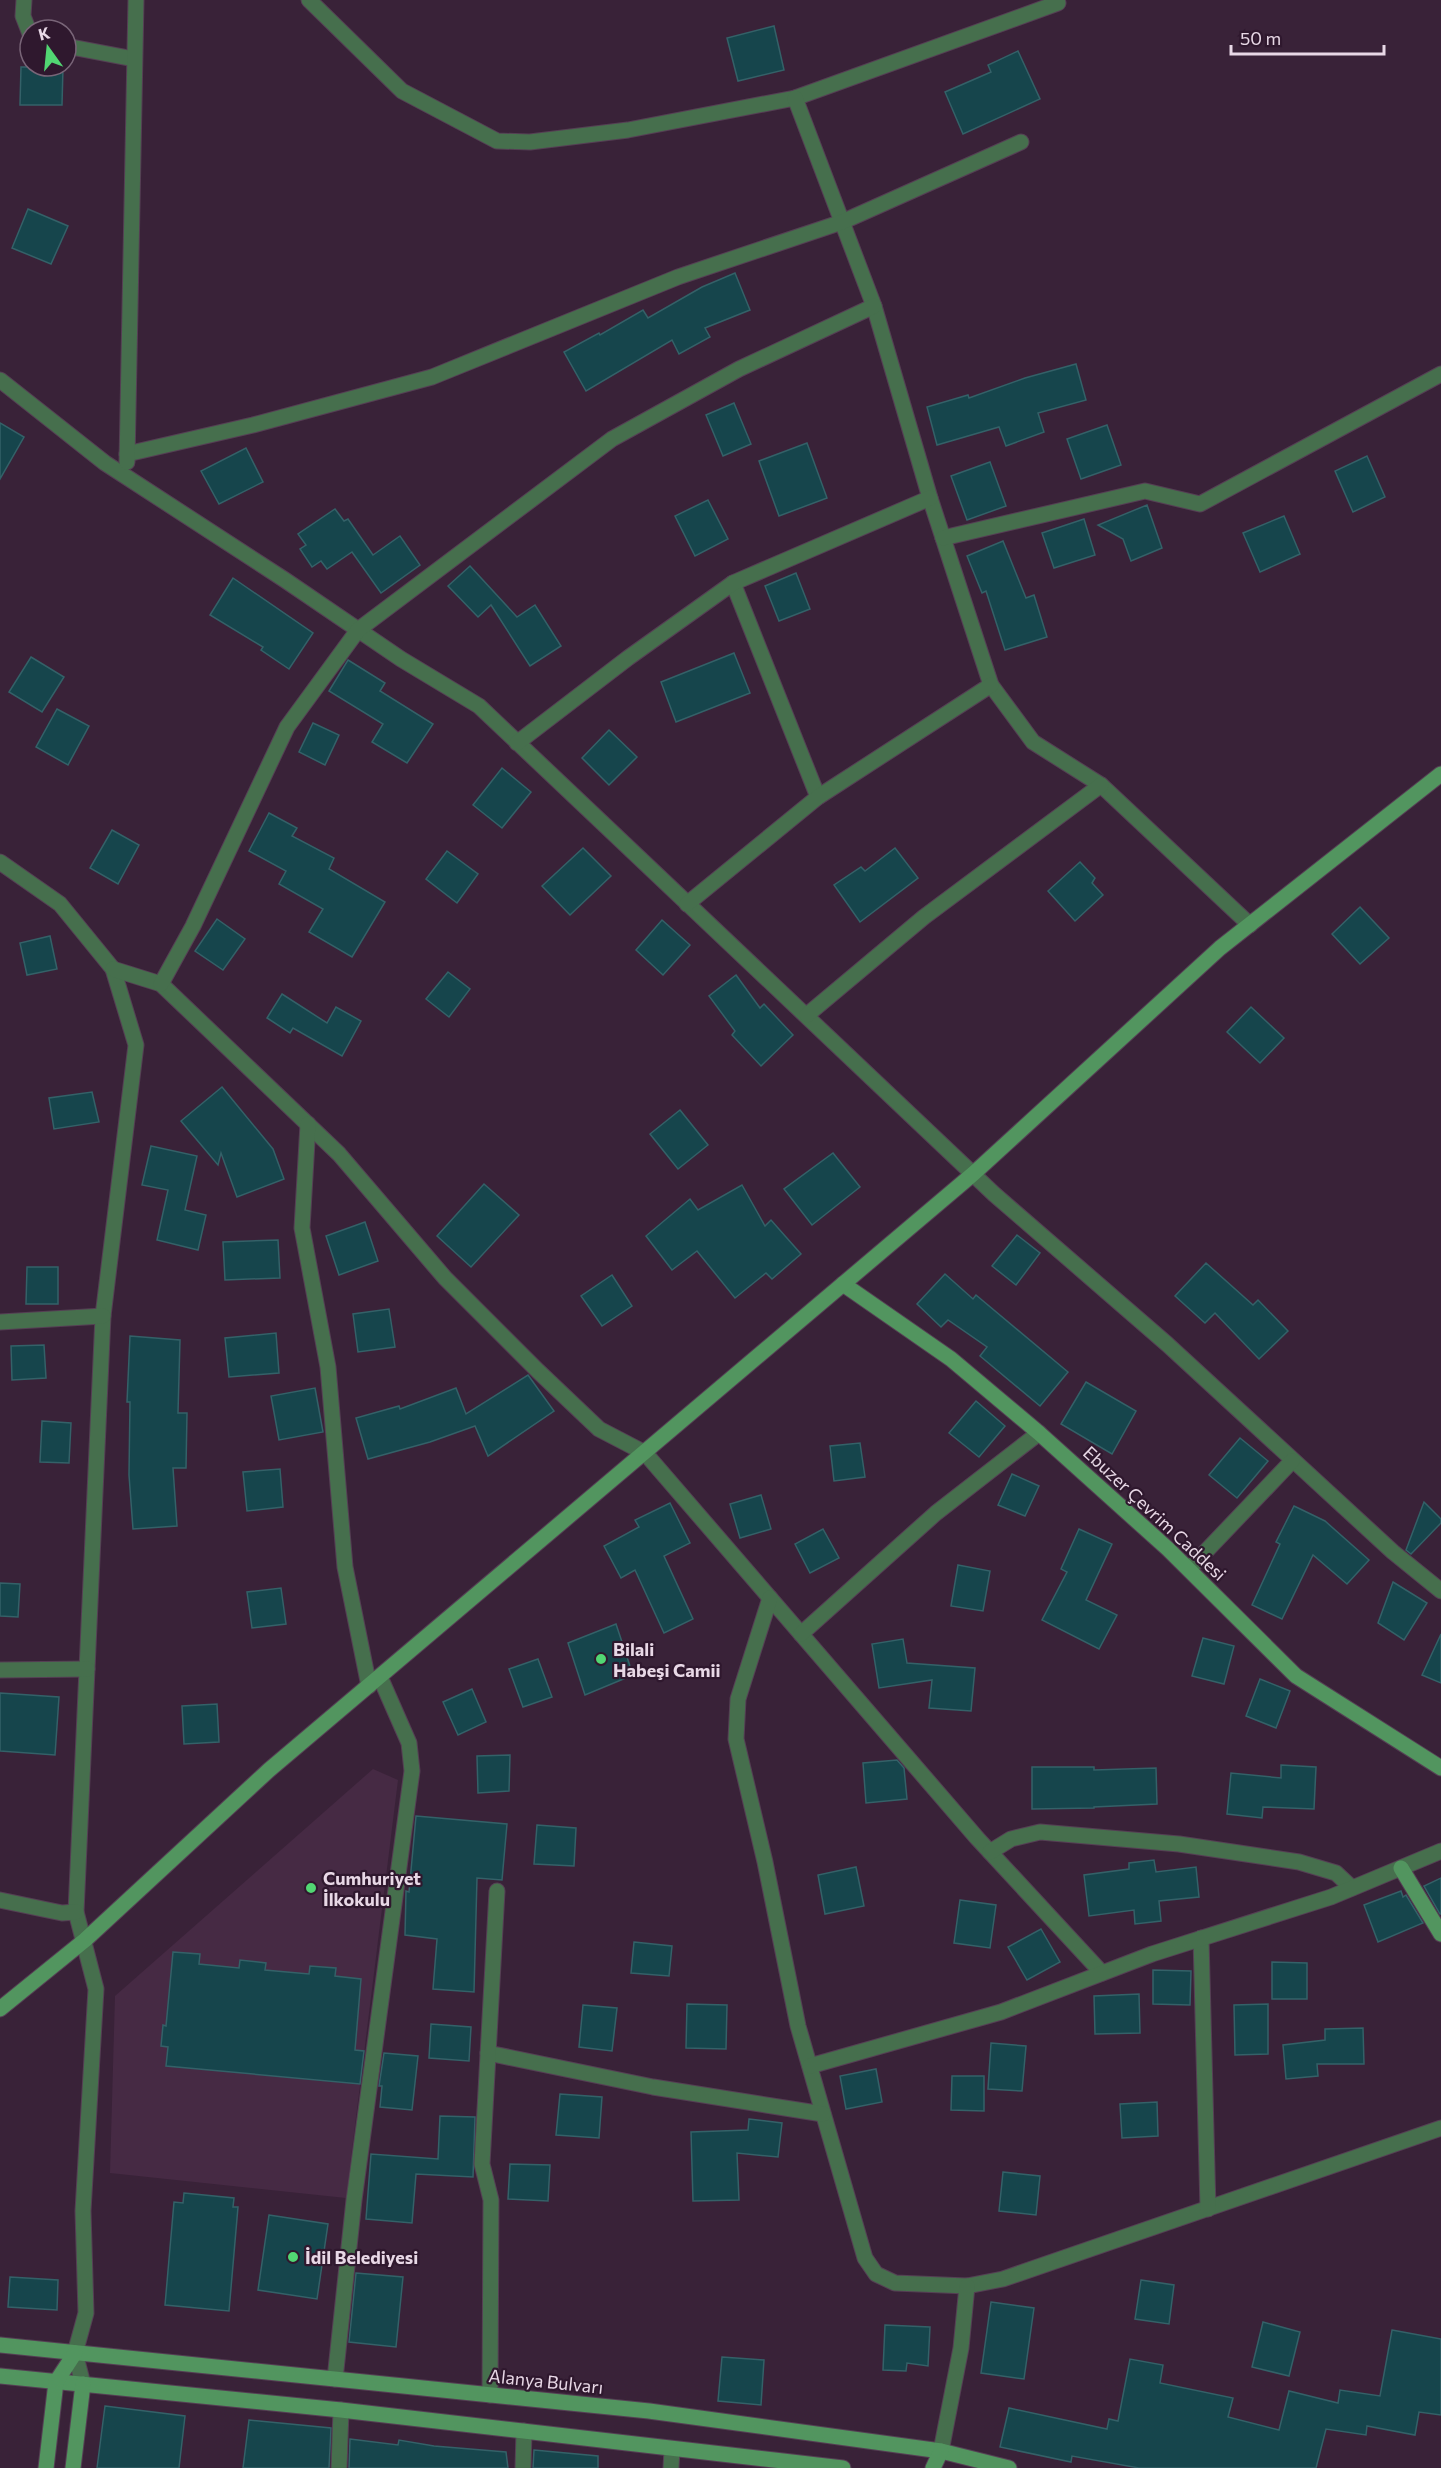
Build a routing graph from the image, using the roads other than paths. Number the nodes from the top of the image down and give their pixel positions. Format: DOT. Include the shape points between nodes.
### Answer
graph roads {
  1 [pos="24,0"];
  2 [pos="136,0"];
  3 [pos="309,0"];
  4 [pos="1058,3"];
  5 [pos="24,18"];
  6 [pos="78,48"];
  7 [pos="134,59"];
  8 [pos="795,98"];
  9 [pos="1021,141"];
  10 [pos="842,222"];
  11 [pos="874,306"];
  12 [pos="1441,374"];
  13 [pos="0,380"];
  14 [pos="127,454"];
  15 [pos="126,477"];
  16 [pos="930,498"];
  17 [pos="943,538"];
  18 [pos="733,583"];
  19 [pos="358,630"];
  20 [pos="991,685"];
  21 [pos="518,743"];
  22 [pos="1441,774"];
  23 [pos="1101,785"];
  24 [pos="818,797"];
  25 [pos="0,862"];
  26 [pos="687,904"];
  27 [pos="1250,925"];
  28 [pos="113,969"];
  29 [pos="161,984"];
  30 [pos="807,1015"];
  31 [pos="308,1124"];
  32 [pos="972,1173"];
  33 [pos="843,1284"];
  34 [pos="103,1316"];
  35 [pos="0,1322"];
  36 [pos="1039,1433"];
  37 [pos="645,1453"];
  38 [pos="1292,1461"];
  39 [pos="1188,1569"];
  40 [pos="1441,1591"];
  41 [pos="770,1598"];
  42 [pos="801,1634"];
  43 [pos="0,1670"];
  44 [pos="87,1670"];
  45 [pos="375,1681"];
  46 [pos="1441,1768"];
  47 [pos="1441,1851"];
  48 [pos="990,1852"];
  49 [pos="1401,1868"];
  50 [pos="1352,1888"];
  51 [pos="496,1891"];
  52 [pos="0,1900"];
  53 [pos="76,1912"];
  54 [pos="1441,1934"];
  55 [pos="1201,1938"];
  56 [pos="85,1940"];
  57 [pos="1102,1973"];
  58 [pos="0,2009"];
  59 [pos="488,2053"];
  60 [pos="810,2066"];
  61 [pos="824,2114"];
  62 [pos="1441,2128"];
  63 [pos="1208,2208"];
  64 [pos="967,2286"];
  65 [pos="0,2345"];
  66 [pos="75,2353"];
  67 [pos="0,2376"];
  68 [pos="335,2379"];
  69 [pos="56,2382"];
  70 [pos="83,2384"];
  71 [pos="490,2395"];
  72 [pos="341,2410"];
  73 [pos="524,2431"];
  74 [pos="672,2449"];
  75 [pos="941,2451"];
  76 [pos="46,2468"];
  77 [pos="73,2468"];
  78 [pos="339,2468"];
  79 [pos="523,2468"];
  80 [pos="671,2468"];
  81 [pos="843,2468"];
  82 [pos="933,2468"];
  83 [pos="1009,2468"];
  1 -- 5 [label="street"];
  2 -- 7 [label="street"];
  3 -- 8 [label="street" via="402,91 497,141 530,142 628,130"];
  4 -- 8 [label="street"];
  6 -- 7 [label="street"];
  7 -- 14 [label="street"];
  8 -- 10 [label="street"];
  9 -- 10 [label="street"];
  10 -- 11 [label="street"];
  10 -- 14 [label="street" via="678,277 432,377"];
  11 -- 16 [label="street"];
  11 -- 19 [label="street" via="739,369 612,439"];
  12 -- 17 [label="street" via="1200,504 1145,491"];
  13 -- 15 [label="street"];
  14 -- 15 [label="street"];
  15 -- 19 [label="street"];
  16 -- 17 [label="street"];
  16 -- 18 [label="street"];
  17 -- 20 [label="street"];
  18 -- 21 [label="street" via="628,657"];
  18 -- 24 [label="street"];
  19 -- 21 [label="street" via="479,706"];
  19 -- 29 [label="street" via="287,727 193,926"];
  20 -- 23 [label="street" via="1033,742"];
  20 -- 24 [label="street"];
  21 -- 26 [label="street"];
  22 -- 27 [label="street"];
  23 -- 27 [label="street"];
  23 -- 30 [label="street" via="924,917"];
  24 -- 26 [label="street"];
  25 -- 28 [label="street" via="60,904"];
  26 -- 30 [label="street"];
  27 -- 32 [label="street"];
  28 -- 29 [label="street"];
  28 -- 34 [label="street" via="135,1045"];
  29 -- 31 [label="street"];
  30 -- 32 [label="street"];
  31 -- 37 [label="street" via="339,1154 445,1278 538,1371 599,1429"];
  31 -- 45 [label="street" via="302,1228 328,1367 345,1566"];
  32 -- 33 [label="street"];
  32 -- 38 [label="street" via="1167,1344"];
  33 -- 36 [label="street, Ebuzer Çevrim Caddesi" via="951,1359"];
  33 -- 37 [label="street"];
  34 -- 35 [label="street"];
  34 -- 44 [label="street"];
  36 -- 39 [label="street, Ebuzer Çevrim Caddesi"];
  36 -- 42 [label="street" via="936,1513"];
  37 -- 41 [label="street"];
  37 -- 45 [label="street"];
  38 -- 39 [label="street"];
  38 -- 40 [label="street"];
  39 -- 46 [label="street, Ebuzer Çevrim Caddesi" via="1296,1676"];
  41 -- 42 [label="street"];
  41 -- 60 [label="street" via="738,1699 736,1739"];
  42 -- 48 [label="street"];
  43 -- 44 [label="street"];
  44 -- 53 [label="street"];
  45 -- 56 [label="street" via="269,1770"];
  45 -- 68 [label="street" via="409,1743 412,1771 354,2200"];
  47 -- 49 [label="street"];
  48 -- 50 [label="street" via="1011,1839 1040,1832 1179,1844 1299,1862 1336,1873"];
  48 -- 57 [label="street"];
  49 -- 50 [label="street"];
  49 -- 54 [label="street"];
  50 -- 55 [label="street"];
  51 -- 59 [label="street"];
  52 -- 53 [label="street" via="62,1913"];
  53 -- 56 [label="street"];
  55 -- 57 [label="street"];
  55 -- 63 [label="street"];
  56 -- 58 [label="street"];
  56 -- 66 [label="street" via="96,1989 83,2211 86,2313"];
  57 -- 60 [label="street" via="1001,2012"];
  59 -- 61 [label="street" via="653,2087"];
  59 -- 71 [label="street" via="482,2164 491,2200"];
  60 -- 61 [label="street"];
  61 -- 64 [label="street" via="865,2258 876,2274 895,2283"];
  62 -- 63 [label="street"];
  63 -- 64 [label="street" via="1004,2279"];
  64 -- 75 [label="street" via="961,2348"];
  65 -- 66 [label="street, Alanya Bulvarı"];
  66 -- 68 [label="street, Alanya Bulvarı"];
  66 -- 69 [label="street"];
  66 -- 70 [label="street"];
  67 -- 69 [label="street"];
  68 -- 71 [label="street, Alanya Bulvarı"];
  69 -- 70 [label="street"];
  69 -- 76 [label="street"];
  70 -- 72 [label="street"];
  70 -- 77 [label="street"];
  71 -- 75 [label="street, Alanya Bulvarı" via="649,2411"];
  72 -- 73 [label="street"];
  72 -- 78 [label="street"];
  73 -- 74 [label="street"];
  73 -- 79 [label="street"];
  74 -- 80 [label="street"];
  74 -- 81 [label="street"];
  75 -- 82 [label="street"];
  75 -- 83 [label="street, Alanya Bulvarı"];
}
